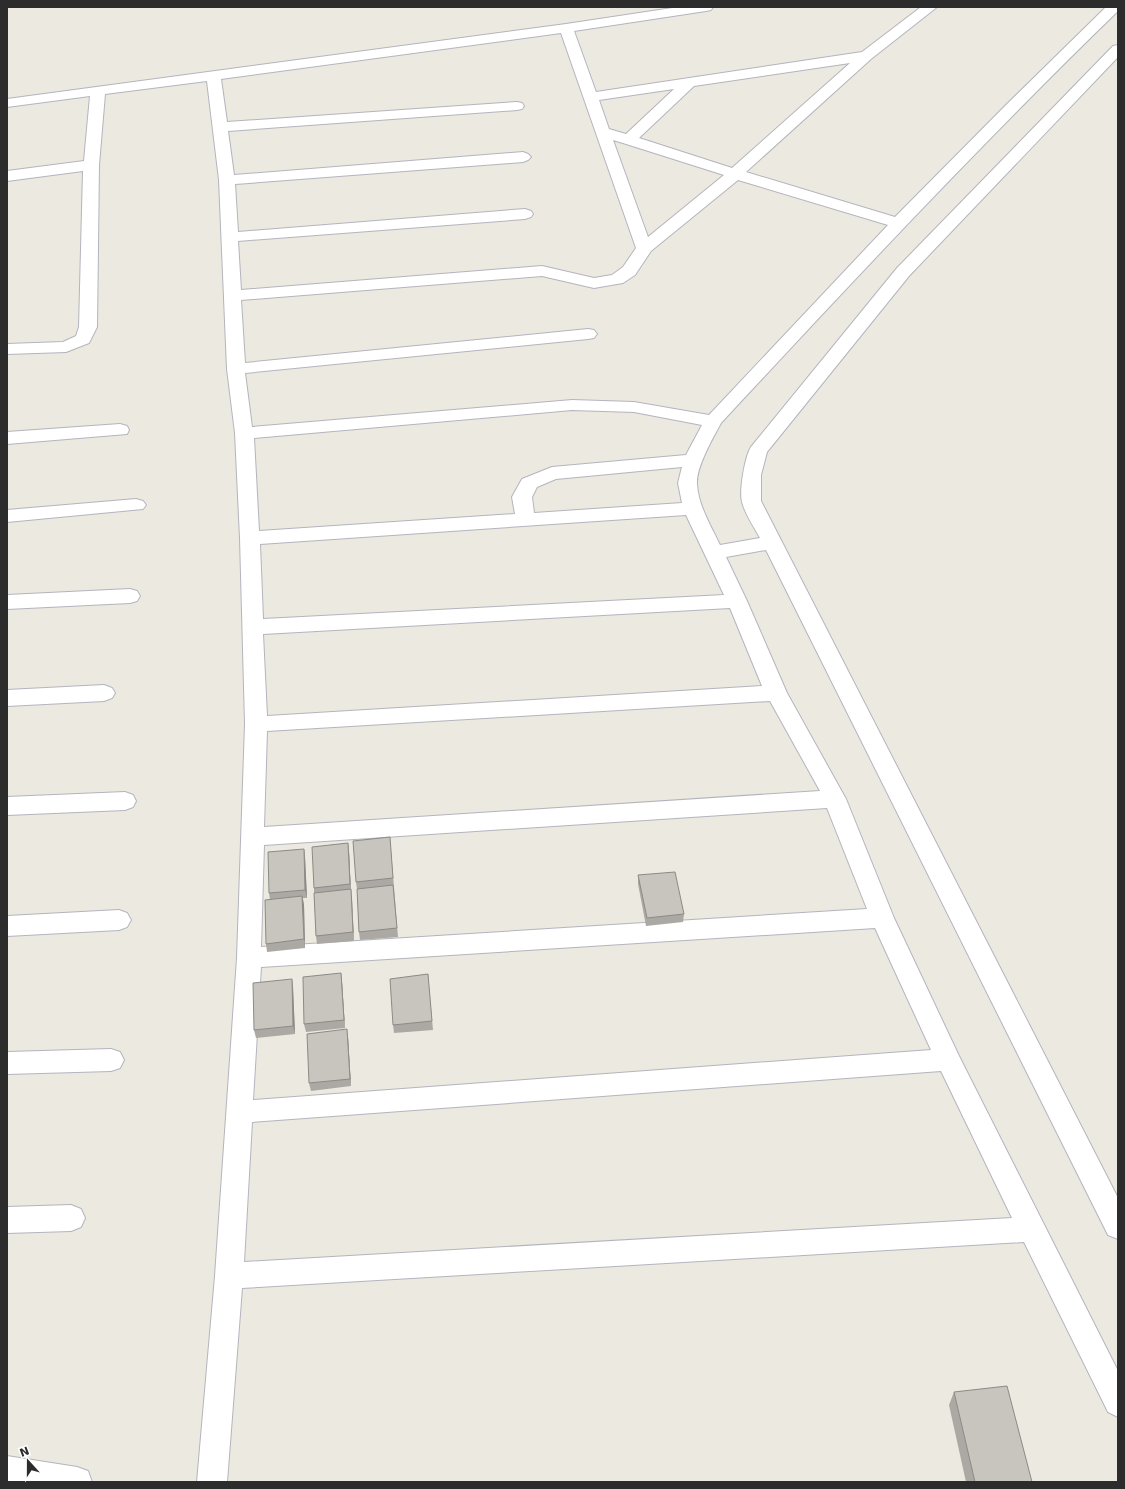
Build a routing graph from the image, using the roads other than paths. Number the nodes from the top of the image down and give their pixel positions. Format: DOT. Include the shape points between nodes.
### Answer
graph roads {
  1 [pos="706,7"];
  2 [pos="930,7"];
  3 [pos="1114,7"];
  4 [pos="566,28"];
  5 [pos="1118,49"];
  6 [pos="866,56"];
  7 [pos="213,75"];
  8 [pos="689,83"];
  9 [pos="98,91"];
  10 [pos="590,97"];
  11 [pos="7,103"];
  12 [pos="517,106"];
  13 [pos="219,127"];
  14 [pos="604,132"];
  15 [pos="628,140"];
  16 [pos="523,157"];
  17 [pos="91,165"];
  18 [pos="735,174"];
  19 [pos="7,176"];
  20 [pos="227,180"];
  21 [pos="525,214"];
  22 [pos="897,223"];
  23 [pos="230,237"];
  24 [pos="644,248"];
  25 [pos="233,296"];
  26 [pos="588,334"];
  27 [pos="7,349"];
  28 [pos="236,369"];
  29 [pos="713,421"];
  30 [pos="120,430"];
  31 [pos="244,433"];
  32 [pos="7,438"];
  33 [pos="693,460"];
  34 [pos="136,505"];
  35 [pos="693,508"];
  36 [pos="7,516"];
  37 [pos="524,520"];
  38 [pos="250,538"];
  39 [pos="772,543"];
  40 [pos="714,552"];
  41 [pos="130,596"];
  42 [pos="737,601"];
  43 [pos="7,602"];
  44 [pos="253,627"];
  45 [pos="104,693"];
  46 [pos="776,693"];
  47 [pos="7,698"];
  48 [pos="256,724"];
  49 [pos="835,799"];
  50 [pos="125,800"];
  51 [pos="7,806"];
  52 [pos="254,837"];
  53 [pos="882,918"];
  54 [pos="119,920"];
  55 [pos="7,926"];
  56 [pos="249,958"];
  57 [pos="111,1060"];
  58 [pos="948,1060"];
  59 [pos="7,1064"];
  60 [pos="239,1112"];
  61 [pos="71,1218"];
  62 [pos="7,1220"];
  63 [pos="1118,1226"];
  64 [pos="1032,1229"];
  65 [pos="229,1276"];
  66 [pos="1118,1402"];
  67 [pos="7,1471"];
  68 [pos="77,1482"];
  69 [pos="212,1482"];
  1 -- 4 [label="street"];
  2 -- 6 [label="street"];
  3 -- 22 [label="street"];
  4 -- 7 [label="street"];
  4 -- 10 [label="street"];
  5 -- 39 [label="street" via="903,272 758,451 752,475 751,501"];
  6 -- 8 [label="street"];
  6 -- 18 [label="street"];
  7 -- 9 [label="street"];
  7 -- 13 [label="street"];
  8 -- 10 [label="street"];
  8 -- 15 [label="street"];
  9 -- 11 [label="street"];
  9 -- 17 [label="street"];
  10 -- 14 [label="street"];
  12 -- 13 [label="street"];
  13 -- 20 [label="street"];
  14 -- 15 [label="street"];
  14 -- 24 [label="street"];
  15 -- 18 [label="street"];
  16 -- 20 [label="street"];
  17 -- 19 [label="street"];
  17 -- 27 [label="street" via="88,327 83,339 66,347"];
  18 -- 22 [label="street"];
  18 -- 24 [label="street"];
  20 -- 23 [label="street"];
  21 -- 23 [label="street"];
  22 -- 29 [label="street"];
  23 -- 25 [label="street"];
  24 -- 25 [label="street" via="637,261 617,279 594,283 542,271"];
  25 -- 28 [label="street"];
  26 -- 28 [label="street"];
  28 -- 31 [label="street"];
  29 -- 31 [label="street" via="634,407 572,405"];
  29 -- 33 [label="street"];
  30 -- 32 [label="street"];
  31 -- 38 [label="street"];
  33 -- 35 [label="street" via="687,483"];
  33 -- 37 [label="street" via="552,473 530,483 522,497"];
  34 -- 36 [label="street"];
  35 -- 37 [label="street"];
  35 -- 40 [label="street"];
  37 -- 38 [label="street"];
  38 -- 44 [label="street"];
  39 -- 40 [label="street"];
  39 -- 63 [label="street"];
  40 -- 42 [label="street"];
  41 -- 43 [label="street"];
  42 -- 44 [label="street"];
  42 -- 46 [label="street"];
  44 -- 48 [label="street"];
  45 -- 47 [label="street"];
  46 -- 48 [label="street"];
  46 -- 49 [label="street"];
  48 -- 52 [label="street"];
  49 -- 52 [label="street"];
  49 -- 53 [label="street"];
  50 -- 51 [label="street"];
  52 -- 56 [label="street"];
  53 -- 56 [label="street"];
  53 -- 58 [label="street"];
  54 -- 55 [label="street"];
  56 -- 60 [label="street"];
  57 -- 59 [label="street"];
  58 -- 60 [label="street"];
  58 -- 64 [label="street"];
  60 -- 65 [label="street"];
  61 -- 62 [label="street"];
  64 -- 65 [label="street"];
  64 -- 66 [label="street"];
  65 -- 69 [label="street"];
  67 -- 68 [label="street"];
}
